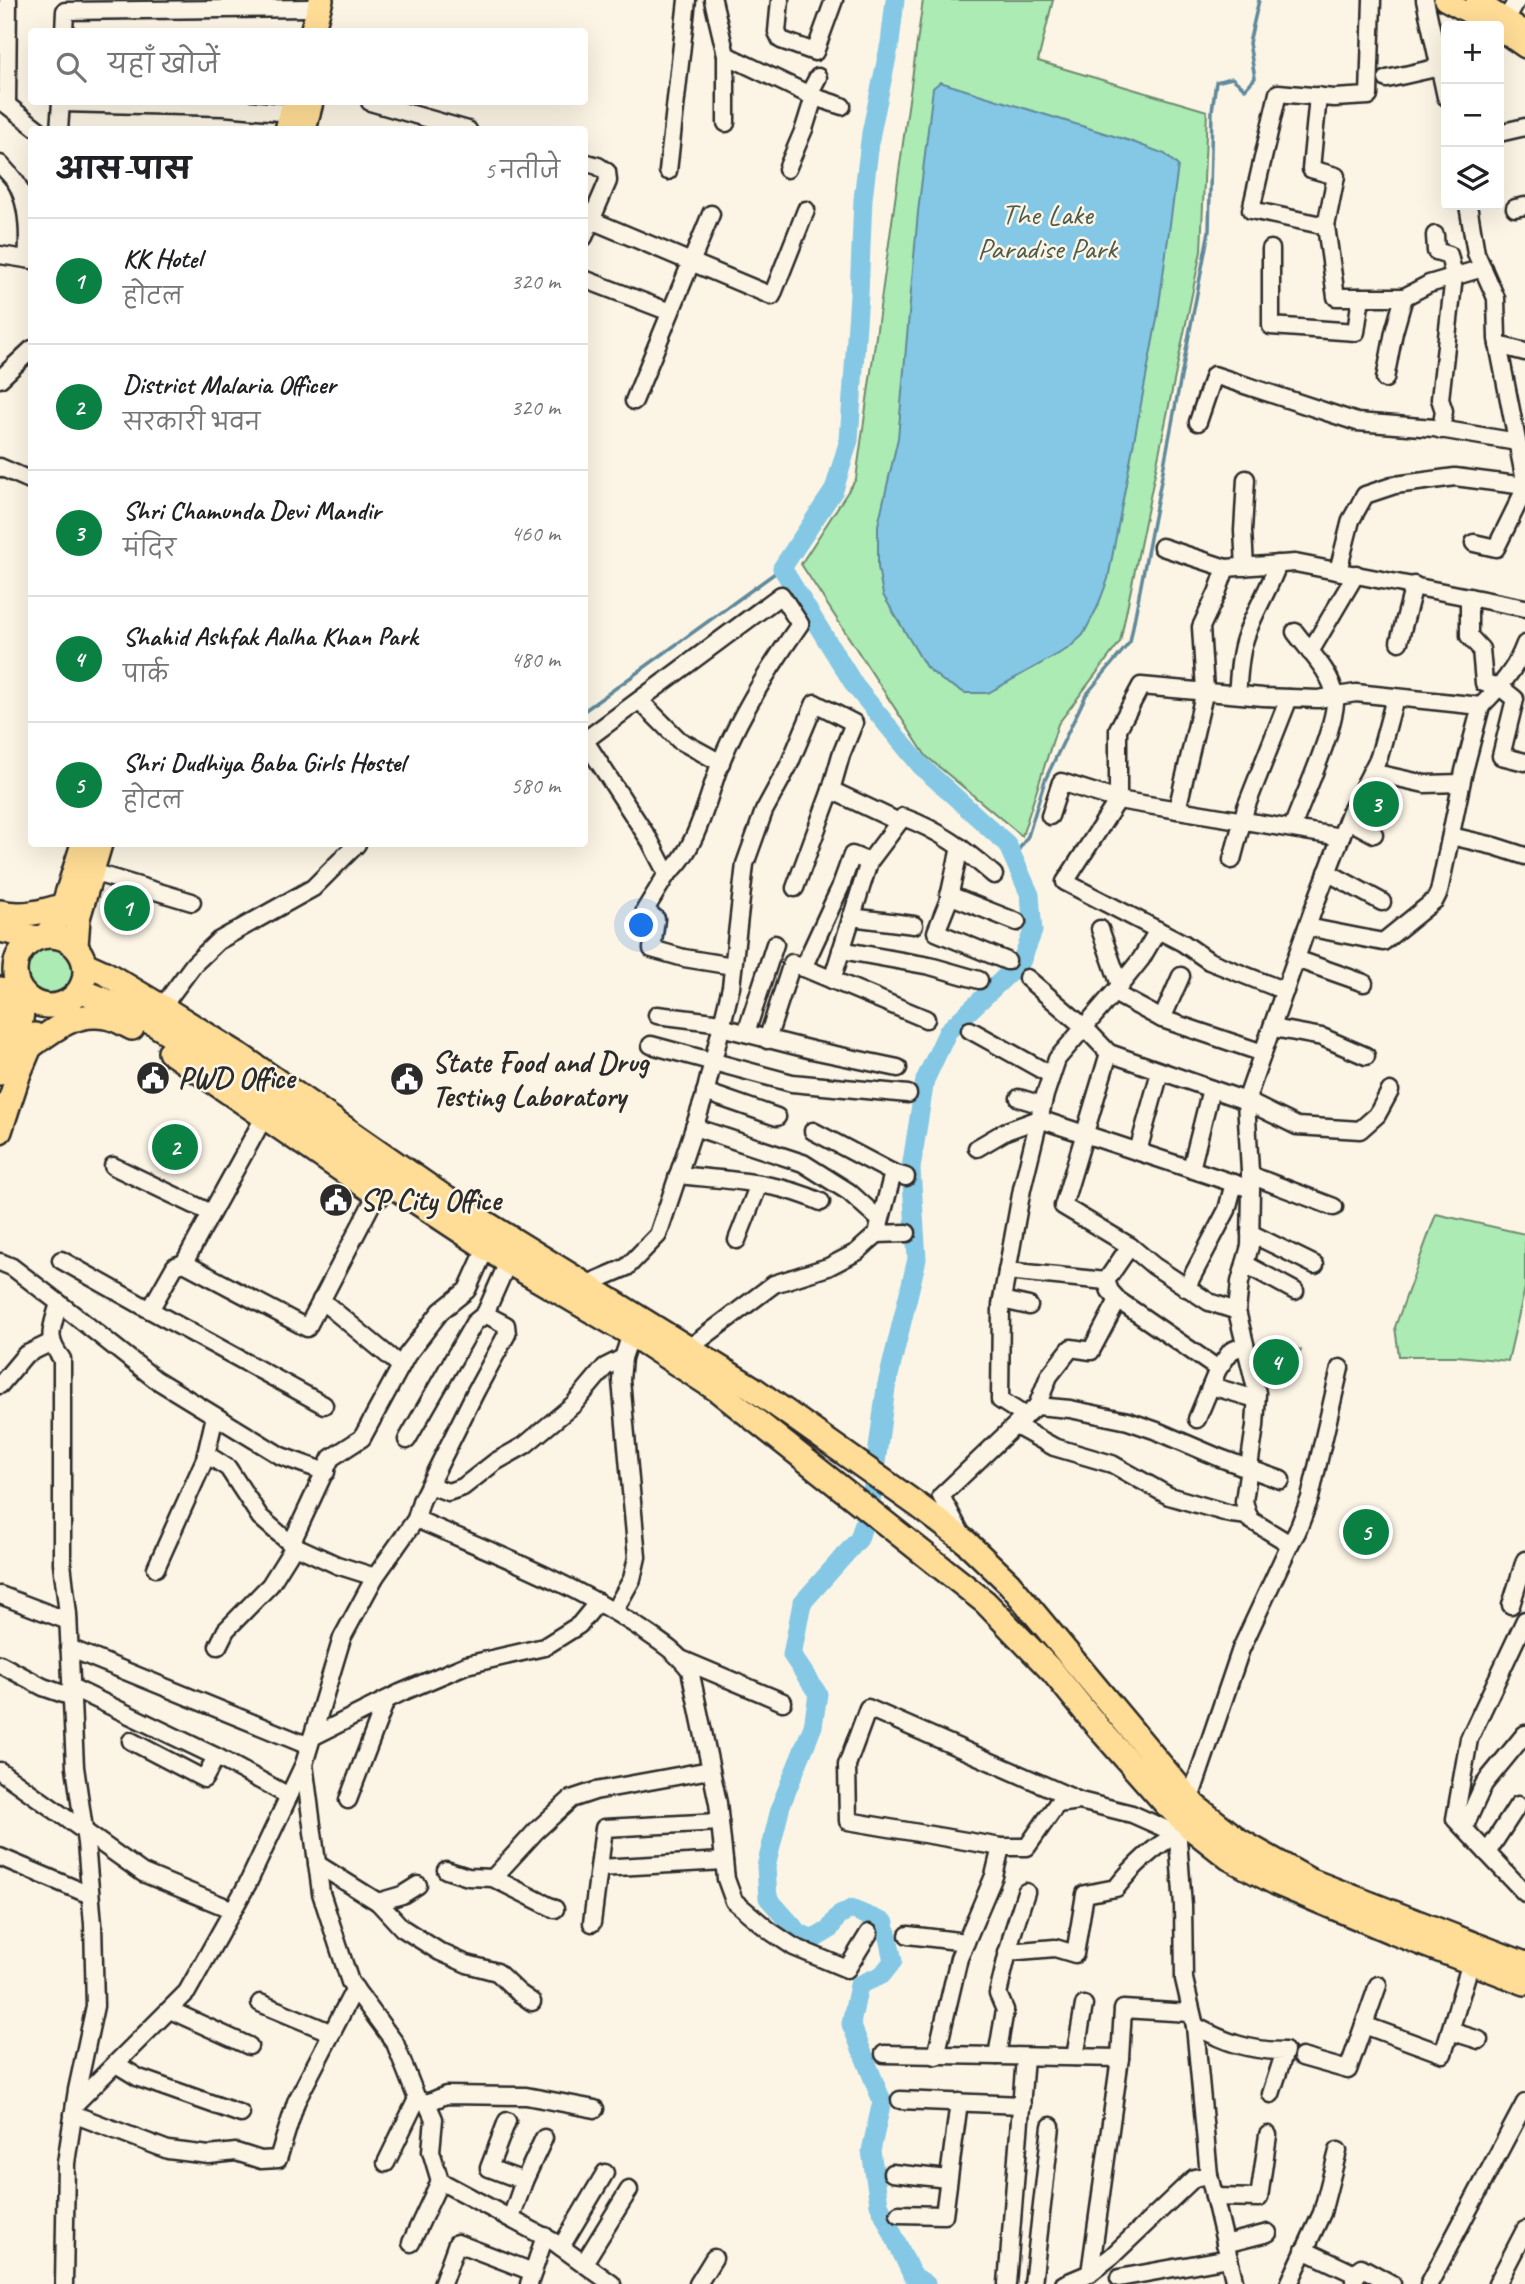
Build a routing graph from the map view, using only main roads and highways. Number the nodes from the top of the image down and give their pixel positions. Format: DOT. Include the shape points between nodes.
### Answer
graph roads {
  1 [pos="1444,0"];
  2 [pos="1476,0"];
  3 [pos="1493,21"];
  4 [pos="1496,21"];
  5 [pos="1504,25"];
  6 [pos="1504,29"];
  7 [pos="1525,31"];
  8 [pos="1525,48"];
  9 [pos="82,847"];
  10 [pos="99,847"];
  11 [pos="92,872"];
  12 [pos="64,905"];
  13 [pos="0,912"];
  14 [pos="0,930"];
  15 [pos="42,937"];
  16 [pos="8,959"];
  17 [pos="88,961"];
  18 [pos="0,989"];
  19 [pos="80,990"];
  20 [pos="24,995"];
  21 [pos="54,1006"];
  22 [pos="1,1037"];
  23 [pos="30,1047"];
  24 [pos="1,1069"];
  25 [pos="268,1109"];
  26 [pos="0,1132"];
  27 [pos="636,1327"];
  28 [pos="1181,1815"];
  29 [pos="1525,1964"];
  30 [pos="1525,1983"];
  1 -- 3 [label="main road"];
  2 -- 4 [label="main road"];
  5 -- 7 [label="main road"];
  6 -- 8 [label="main road"];
  9 -- 12 [label="highway"];
  10 -- 11 [label="highway"];
  11 -- 17 [label="highway" via="95,887"];
  11 -- 17 [label="highway" via="78,918"];
  12 -- 13 [label="highway" via="13,915"];
  12 -- 15 [label="highway"];
  14 -- 15 [label="highway"];
  15 -- 16 [label="highway"];
  15 -- 17 [label="highway" via="66,939"];
  16 -- 20 [label="highway"];
  17 -- 19 [label="highway"];
  17 -- 27 [label="highway" via="241,1056 447,1199 585,1285"];
  18 -- 22 [label="highway" via="5,1020"];
  19 -- 21 [label="highway"];
  19 -- 25 [label="highway" via="156,1026"];
  20 -- 21 [label="highway" via="38,1004"];
  20 -- 24 [label="highway" via="20,1020"];
  21 -- 23 [label="highway"];
  22 -- 24 [label="highway"];
  23 -- 25 [label="highway" via="79,1017 106,1017 139,1031"];
  23 -- 26 [label="highway"];
  25 -- 27 [label="highway" via="505,1269"];
  27 -- 28 [label="highway" via="985,1602"];
  27 -- 28 [label="highway" via="689,1348 751,1387 965,1541 1009,1583"];
  28 -- 29 [label="highway" via="1195,1805 1240,1841 1309,1880"];
  28 -- 30 [label="highway" via="1229,1858 1276,1883"];
}
